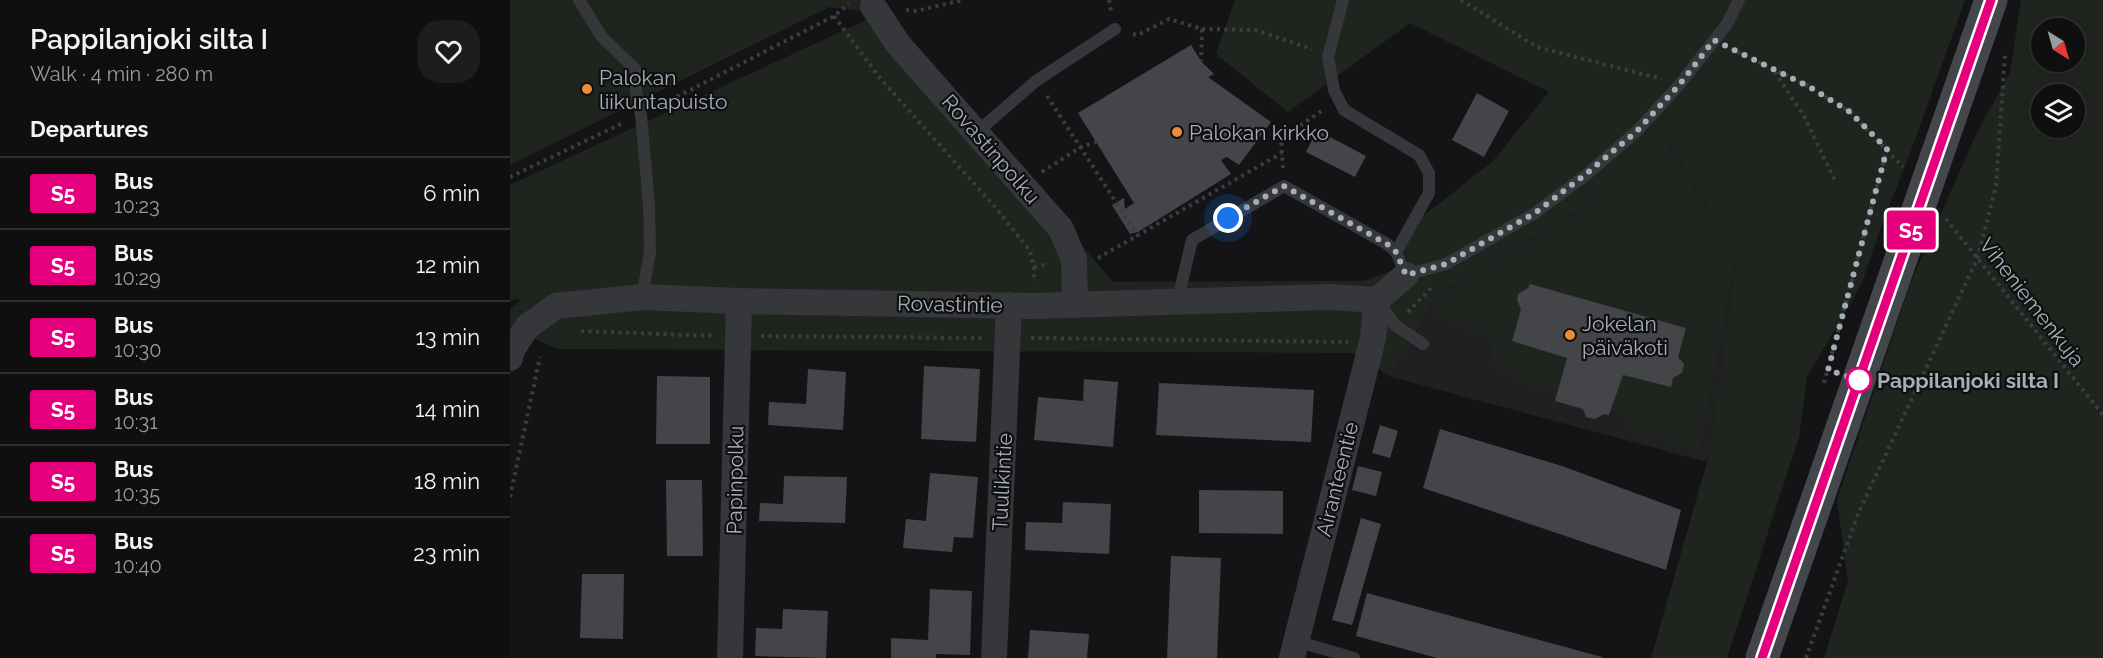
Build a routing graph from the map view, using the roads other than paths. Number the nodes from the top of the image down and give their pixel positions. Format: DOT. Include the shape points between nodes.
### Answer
graph roads {
  1 [pos="579,0"];
  2 [pos="1343,0"];
  3 [pos="1740,0"];
  4 [pos="1991,0"];
  5 [pos="869,2"];
  6 [pos="1114,29"];
  7 [pos="977,132"];
  8 [pos="1401,264"];
  9 [pos="642,297"];
  10 [pos="1377,300"];
  11 [pos="739,301"];
  12 [pos="1177,303"];
  13 [pos="1075,304"];
  14 [pos="1009,305"];
  15 [pos="1423,344"];
  16 [pos="510,358"];
  17 [pos="1294,650"];
  18 [pos="730,658"];
  19 [pos="994,658"];
  20 [pos="1354,658"];
  21 [pos="1762,658"];
  1 -- 9 [label="lane" via="602,37 636,70 649,205 650,252"];
  2 -- 8 [label="lane" via="1328,57 1334,90 1344,110 1419,154 1429,173 1429,193"];
  3 -- 8 [label="lane" via="1727,24 1680,84 1637,131 1586,174 1535,213 1446,264"];
  4 -- 21 [label="main road"];
  5 -- 7 [label="street, Rovastinpolku" via="898,44"];
  6 -- 7 [label="lane" via="1036,81"];
  7 -- 13 [label="street, Rovastinpolku" via="1061,229 1074,260"];
  8 -- 10 [label="street"];
  8 -- 12 [label="lane" via="1387,244 1284,186 1192,240"];
  9 -- 11 [label="street, Rovastintie"];
  9 -- 16 [label="street, Rovastintie" via="556,306 527,327"];
  10 -- 12 [label="street, Rovastintie" via="1330,297"];
  10 -- 15 [label="lane" via="1395,325"];
  10 -- 17 [label="street, Airanteentie" via="1372,338"];
  11 -- 14 [label="street, Rovastintie"];
  11 -- 18 [label="street, Papinpolku"];
  12 -- 13 [label="street, Rovastintie"];
  13 -- 14 [label="street, Rovastintie"];
  14 -- 19 [label="street, Tuulikintie" via="1021,338"];
  17 -- 20 [label="lane"];
}
